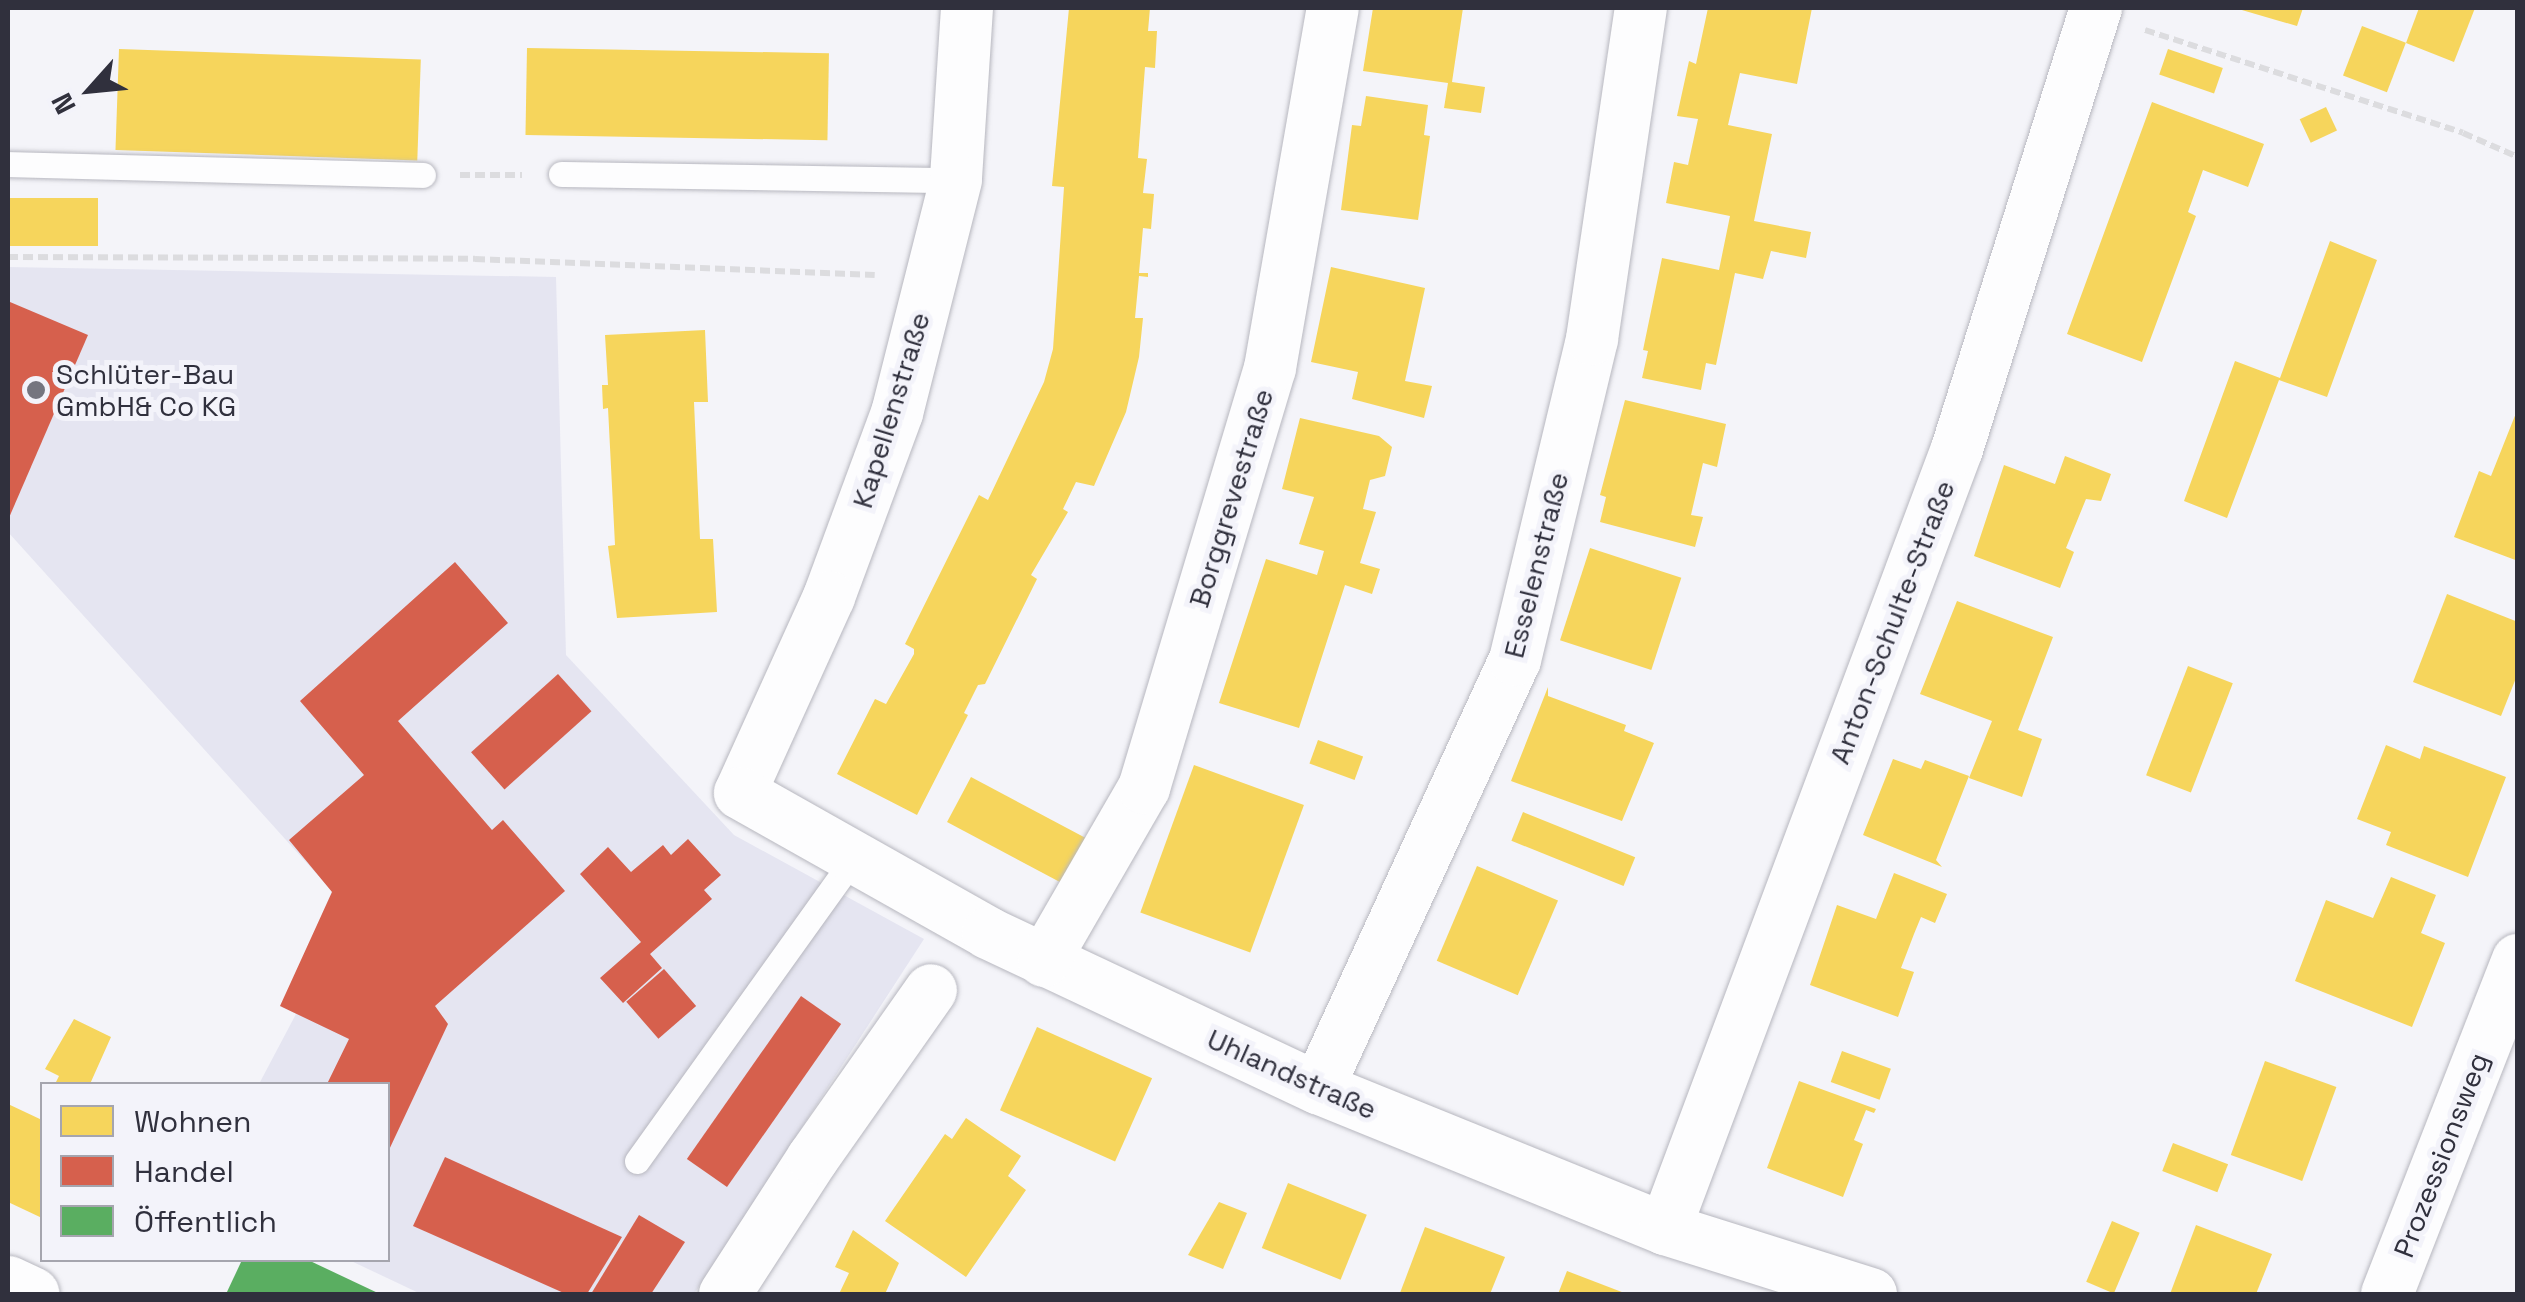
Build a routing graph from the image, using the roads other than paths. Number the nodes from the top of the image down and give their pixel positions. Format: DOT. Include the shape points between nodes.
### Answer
graph roads {
  1 [pos="967,8"];
  2 [pos="1332,8"];
  3 [pos="1642,8"];
  4 [pos="2095,11"];
  5 [pos="8,164"];
  6 [pos="561,174"];
  7 [pos="424,176"];
  8 [pos="956,180"];
  9 [pos="740,793"];
  10 [pos="853,858"];
  11 [pos="2518,960"];
  12 [pos="1044,961"];
  13 [pos="932,990"];
  14 [pos="1318,1088"];
  15 [pos="637,1161"];
  16 [pos="1665,1230"];
  17 [pos="8,1283"];
  18 [pos="32,1294"];
  19 [pos="725,1294"];
  20 [pos="1872,1294"];
  21 [pos="2387,1294"];
  1 -- 8 [label="street, Kapellenstraße"];
  2 -- 12 [label="street, Borggrevestraße" via="1270,368 1144,788"];
  3 -- 14 [label="street, Esselenstraße" via="1592,339 1515,660"];
  4 -- 16 [label="street, Anton-Schulte-Straße" via="1958,449"];
  5 -- 7 [label="lane"];
  6 -- 8 [label="lane"];
  8 -- 9 [label="street, Kapellenstraße" via="897,413 830,597"];
  9 -- 10 [label="street, Uhlandstraße"];
  10 -- 12 [label="street, Uhlandstraße"];
  10 -- 15 [label="lane"];
  11 -- 21 [label="street, Prozessionsweg"];
  12 -- 14 [label="street, Uhlandstraße"];
  13 -- 19 [label="street"];
  14 -- 16 [label="street, Uhlandstraße"];
  16 -- 20 [label="street, Uhlandstraße"];
  17 -- 18 [label="main road"];
}
